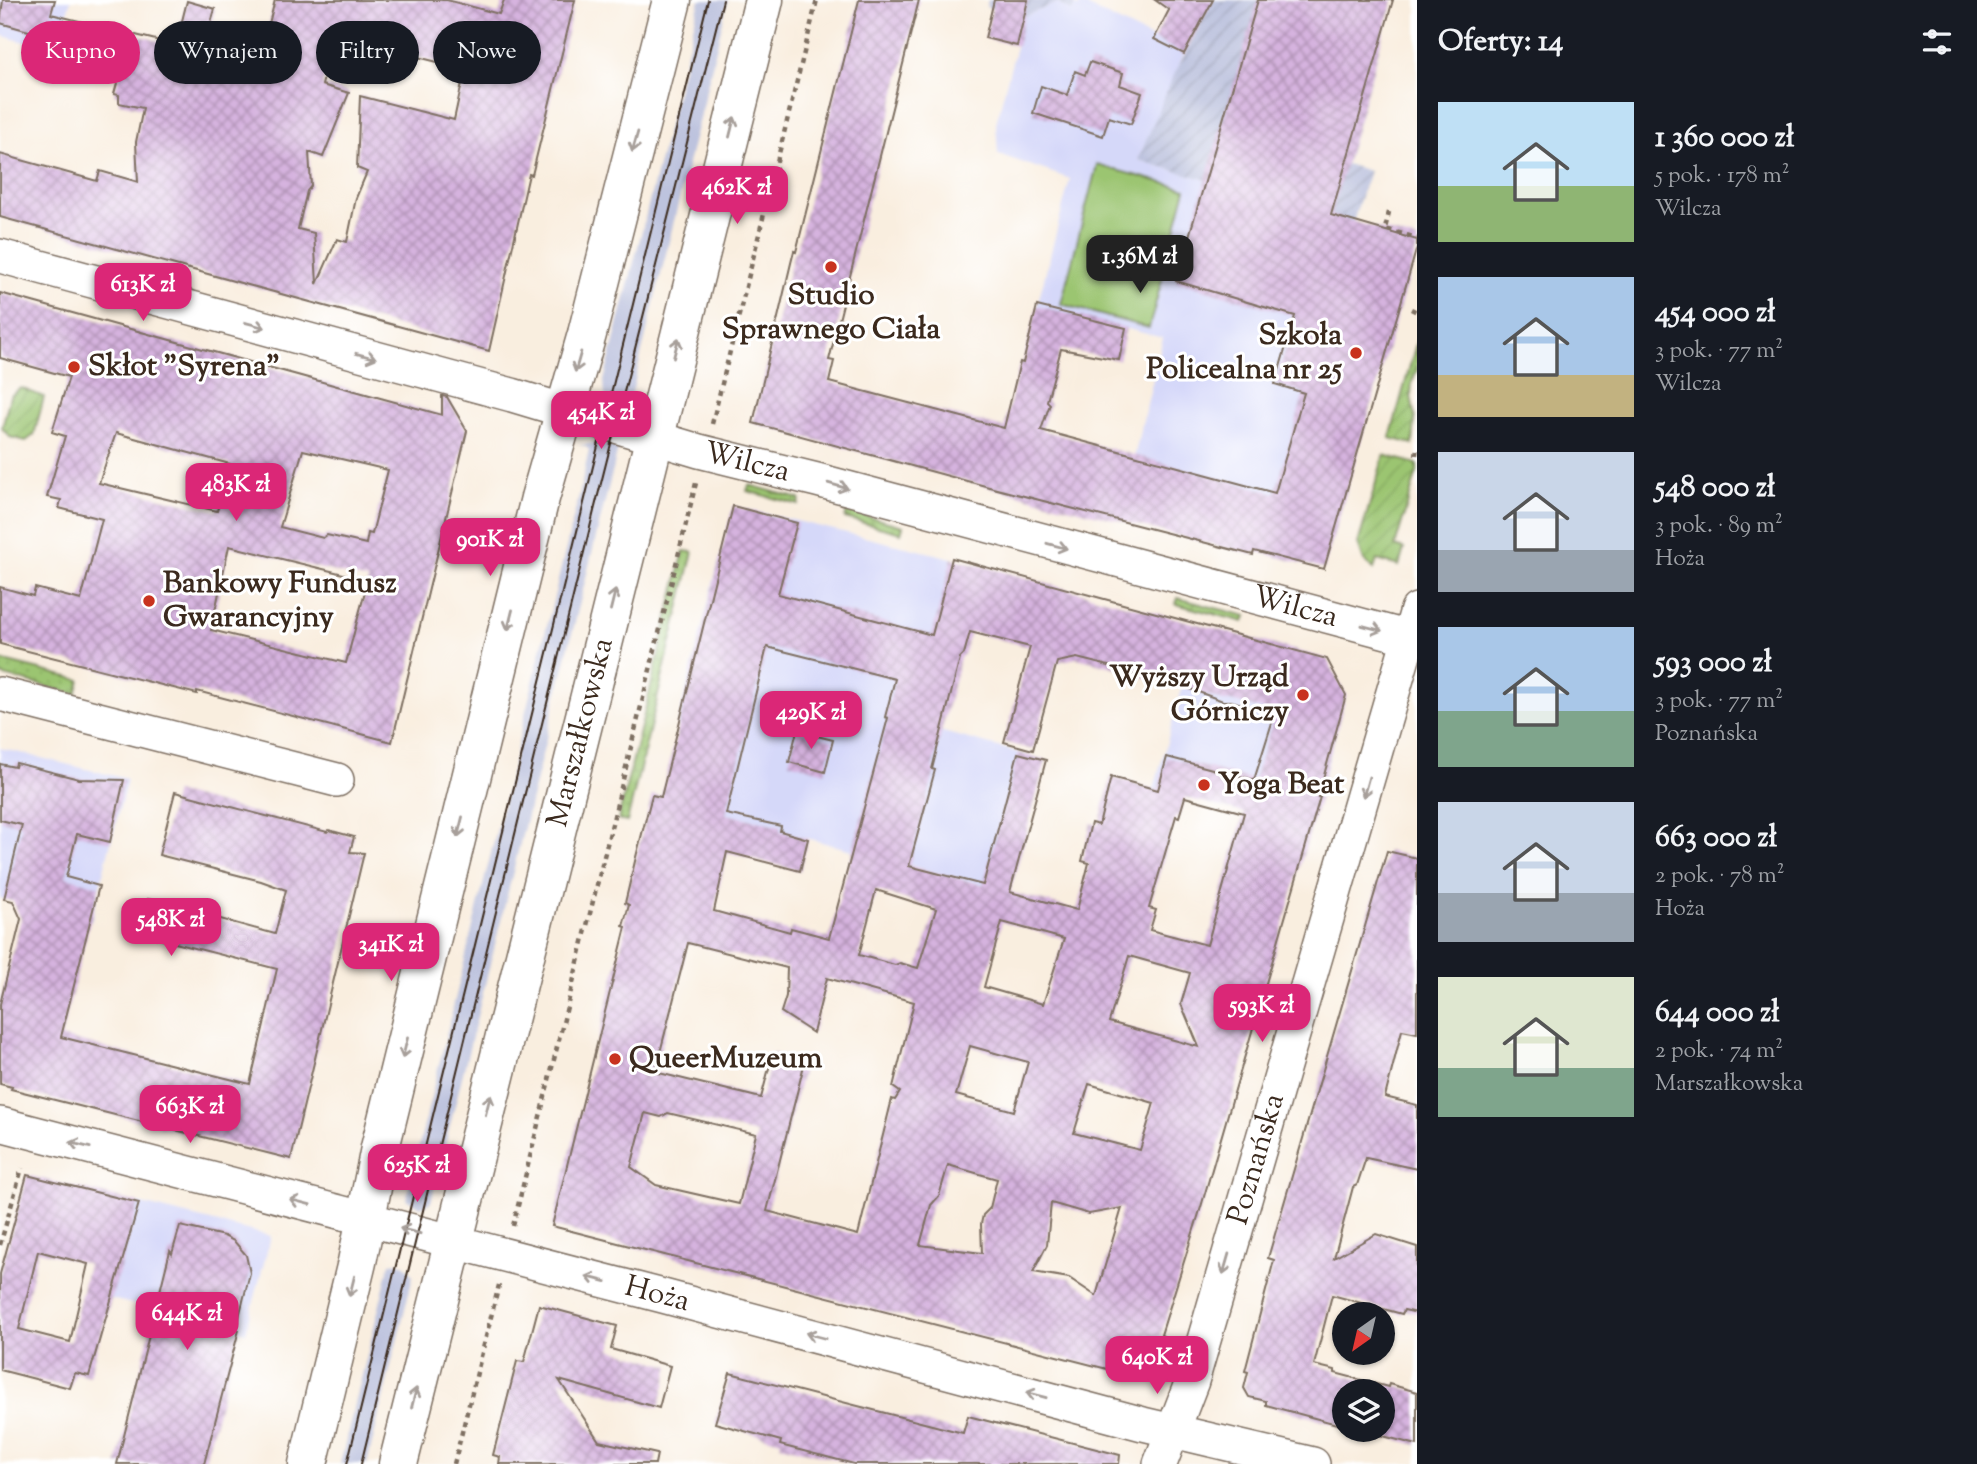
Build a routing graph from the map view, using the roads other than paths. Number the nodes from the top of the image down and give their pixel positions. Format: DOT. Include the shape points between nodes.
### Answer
graph roads {
  1 [pos="673,0"];
  2 [pos="764,0"];
  3 [pos="0,256"];
  4 [pos="564,411"];
  5 [pos="653,438"];
  6 [pos="1414,629"];
  7 [pos="0,694"];
  8 [pos="337,780"];
  9 [pos="0,1125"];
  10 [pos="366,1219"];
  11 [pos="454,1242"];
  12 [pos="1173,1430"];
  13 [pos="308,1464"];
  14 [pos="397,1464"];
  15 [pos="1160,1464"];
  16 [pos="1313,1464"];
  1 -- 4 [label="main road, one-way"];
  5 -- 2 [label="main road, Marszałkowska, one-way"];
  3 -- 4 [label="street, Wilcza, one-way"];
  4 -- 5 [label="street, Wilcza"];
  4 -- 10 [label="main road, one-way"];
  5 -- 6 [label="street, Wilcza, one-way"];
  11 -- 5 [label="main road, Marszałkowska, one-way"];
  6 -- 12 [label="street, Poznańska, one-way" via="1192,1381"];
  7 -- 8 [label="street"];
  10 -- 9 [label="street, Hoża, one-way"];
  11 -- 10 [label="street, Hoża, one-way"];
  10 -- 13 [label="main road, one-way"];
  12 -- 11 [label="street, Hoża, one-way"];
  14 -- 11 [label="main road, Marszałkowska, one-way"];
  12 -- 15 [label="street, Poznańska"];
  12 -- 16 [label="street, Hoża"];
}
